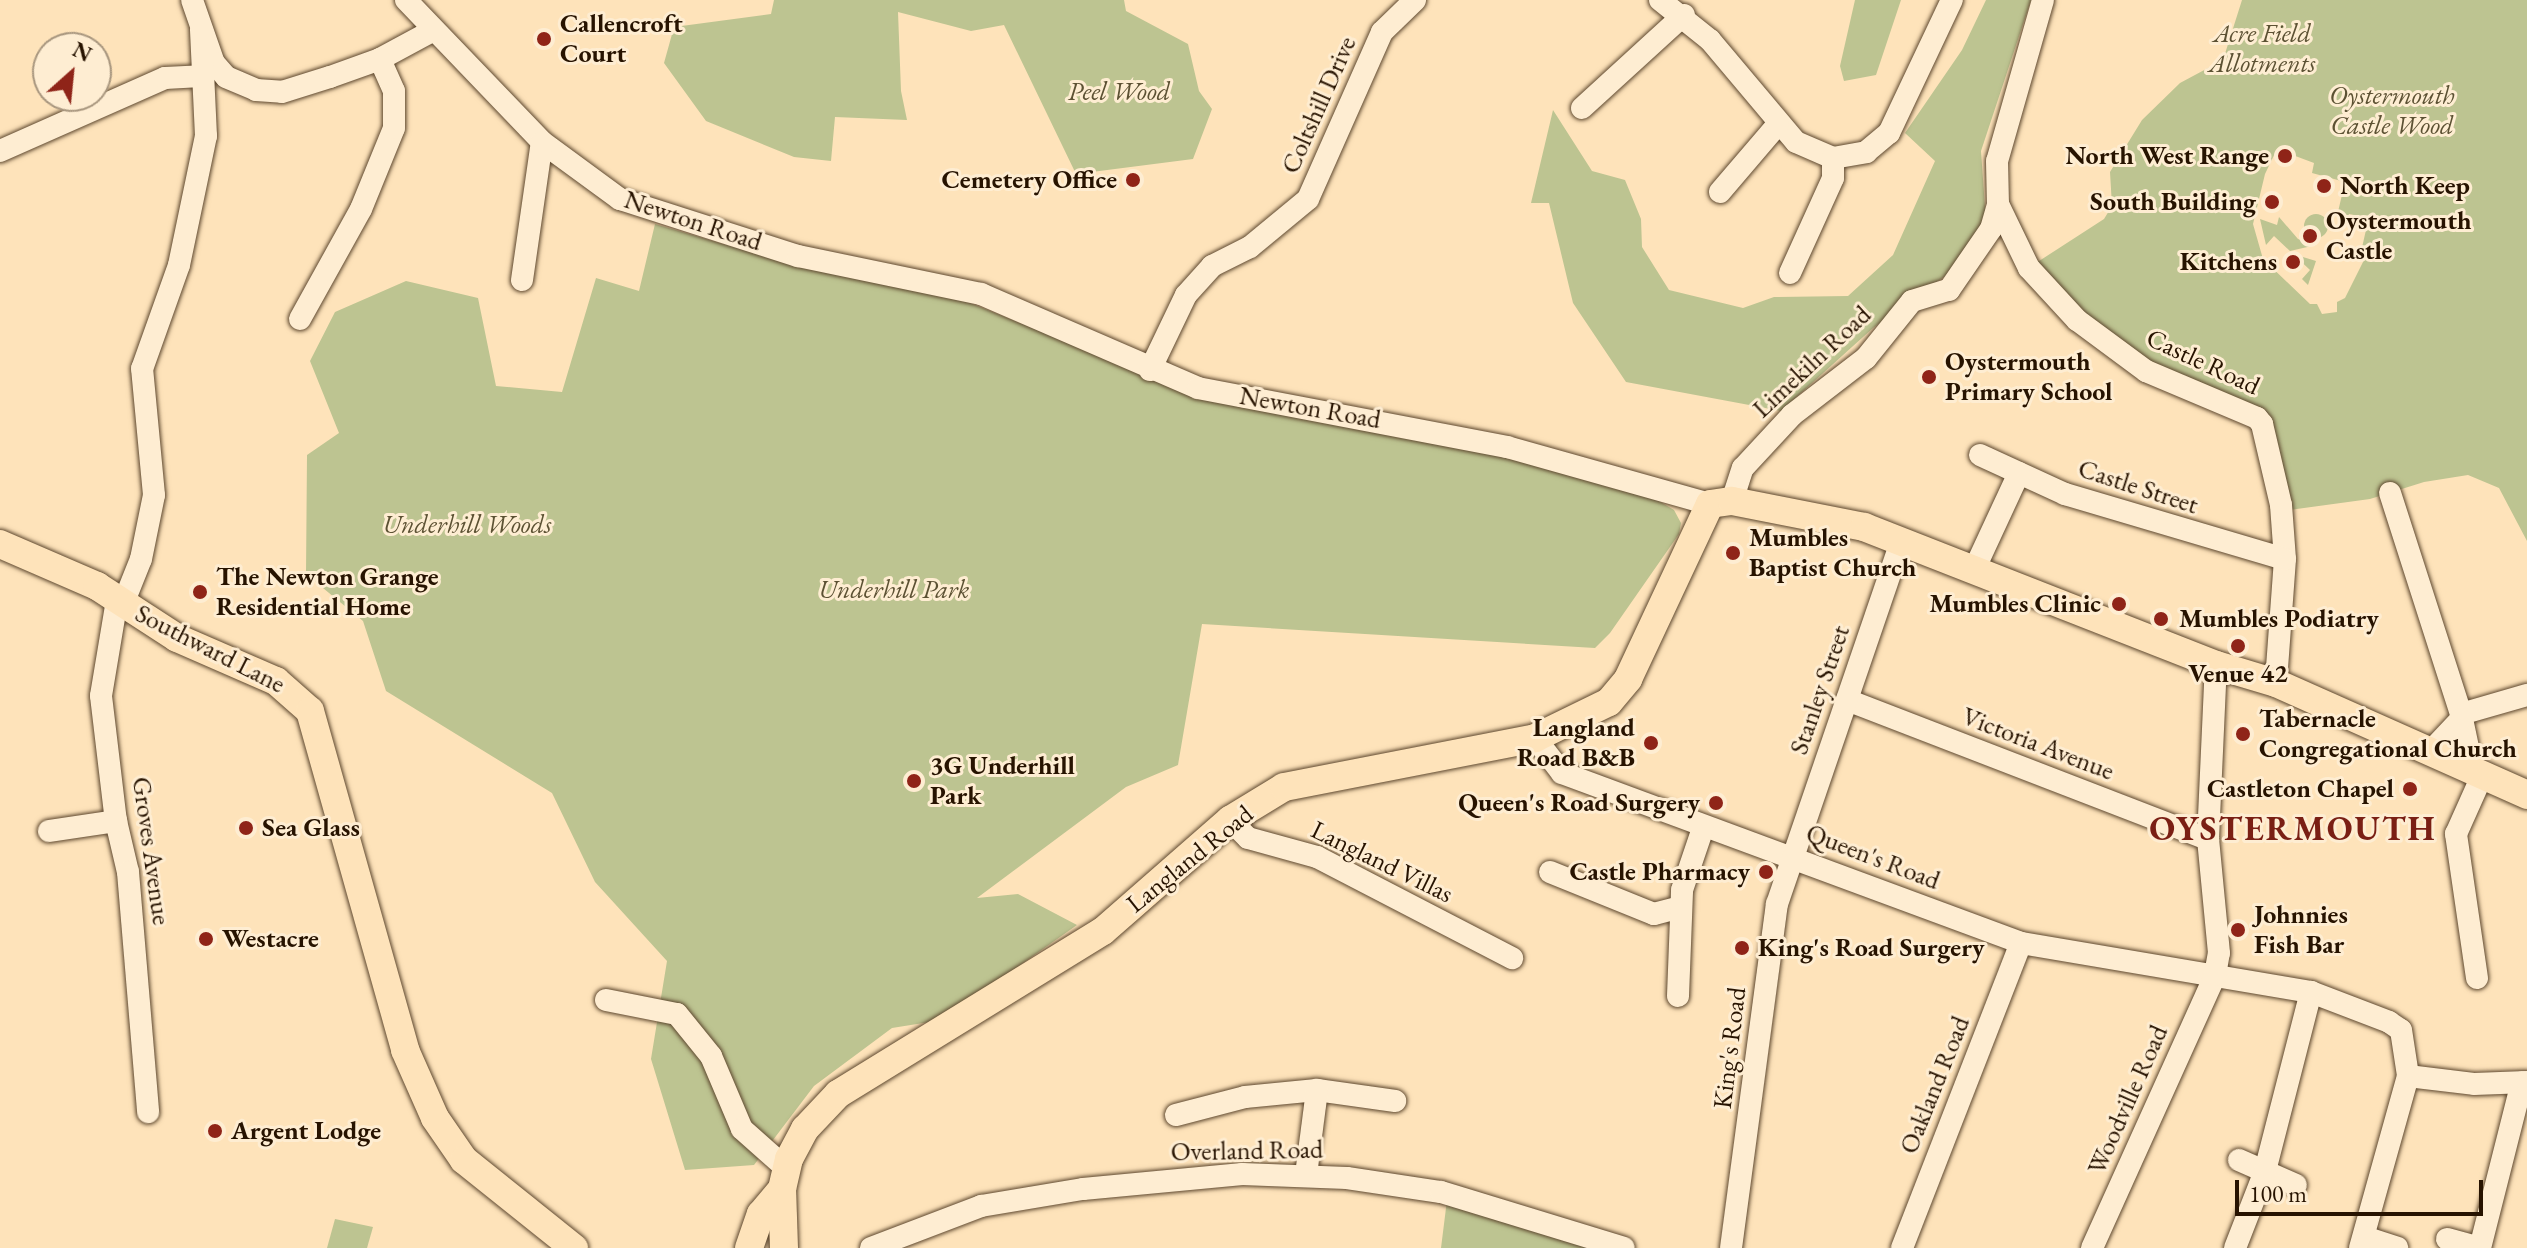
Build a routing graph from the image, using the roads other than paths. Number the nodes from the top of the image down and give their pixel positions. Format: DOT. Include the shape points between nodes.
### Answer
graph roads {
  1 [pos="192,0"];
  2 [pos="406,0"];
  3 [pos="1415,0"];
  4 [pos="1660,0"];
  5 [pos="1952,0"];
  6 [pos="2043,0"];
  7 [pos="1684,15"];
  8 [pos="201,29"];
  9 [pos="432,31"];
  10 [pos="380,59"];
  11 [pos="201,76"];
  12 [pos="1582,108"];
  13 [pos="1778,124"];
  14 [pos="542,142"];
  15 [pos="0,151"];
  16 [pos="1833,158"];
  17 [pos="1720,192"];
  18 [pos="1998,204"];
  19 [pos="1790,273"];
  20 [pos="522,280"];
  21 [pos="300,319"];
  22 [pos="1150,370"];
  23 [pos="1980,455"];
  24 [pos="2019,473"];
  25 [pos="2390,493"];
  26 [pos="1721,502"];
  27 [pos="1901,541"];
  28 [pos="0,544"];
  29 [pos="2285,559"];
  30 [pos="1974,570"];
  31 [pos="120,602"];
  32 [pos="2216,665"];
  33 [pos="2276,683"];
  34 [pos="2527,695"];
  35 [pos="1847,700"];
  36 [pos="2461,717"];
  37 [pos="1535,738"];
  38 [pos="2430,752"];
  39 [pos="2477,773"];
  40 [pos="2527,795"];
  41 [pos="1230,820"];
  42 [pos="116,821"];
  43 [pos="1703,828"];
  44 [pos="49,831"];
  45 [pos="2208,839"];
  46 [pos="1794,857"];
  47 [pos="1550,872"];
  48 [pos="1681,907"];
  49 [pos="2021,943"];
  50 [pos="1512,958"];
  51 [pos="2215,975"];
  52 [pos="2477,978"];
  53 [pos="2311,992"];
  54 [pos="1678,996"];
  55 [pos="606,1000"];
  56 [pos="2408,1076"];
  57 [pos="2525,1082"];
  58 [pos="1317,1090"];
  59 [pos="1395,1101"];
  60 [pos="148,1112"];
  61 [pos="1176,1115"];
  62 [pos="2239,1160"];
  63 [pos="2265,1171"];
  64 [pos="1306,1175"];
  65 [pos="784,1179"];
  66 [pos="2296,1185"];
  67 [pos="2447,1239"];
  68 [pos="2362,1243"];
  69 [pos="757,1245"];
  70 [pos="574,1248"];
  71 [pos="784,1248"];
  72 [pos="871,1248"];
  73 [pos="1624,1248"];
  74 [pos="1731,1248"];
  75 [pos="1902,1248"];
  76 [pos="2092,1248"];
  77 [pos="2235,1248"];
  78 [pos="2397,1248"];
  79 [pos="2480,1248"];
  1 -- 8 [label="street"];
  2 -- 9 [label="street, Newton Road"];
  3 -- 22 [label="street, Coltshill Drive" via="1382,32 1308,199 1250,247 1212,266 1186,295"];
  4 -- 7 [label="street"];
  5 -- 16 [label="street" via="1889,133 1866,152"];
  6 -- 18 [label="street, Castle Road" via="1997,161"];
  7 -- 12 [label="street"];
  7 -- 13 [label="street" via="1733,65"];
  8 -- 10 [label="street" via="220,70 256,90 282,92"];
  8 -- 11 [label="street, Southward Lane"];
  9 -- 10 [label="street"];
  9 -- 14 [label="street, Newton Road"];
  10 -- 21 [label="street" via="394,91 394,128 361,209"];
  11 -- 15 [label="street" via="165,78"];
  11 -- 31 [label="street, Southward Lane" via="206,136 196,203 142,369 154,495 141,559"];
  13 -- 16 [label="street" via="1812,153"];
  13 -- 17 [label="street"];
  14 -- 20 [label="street"];
  14 -- 22 [label="street, Newton Road" via="620,199 798,256 981,294"];
  16 -- 19 [label="street" via="1833,178"];
  18 -- 26 [label="street, Limekiln Road" via="1991,229 1949,290 1912,301 1866,358 1792,415 1743,468"];
  18 -- 29 [label="street, Castle Road" via="2029,268 2077,320 2146,371 2257,418 2281,505"];
  22 -- 26 [label="street, Newton Road" via="1198,388 1507,447"];
  23 -- 24 [label="street, Castle Street"];
  24 -- 29 [label="street, Castle Street" via="2118,512"];
  24 -- 30 [label="street"];
  25 -- 36 [label="street"];
  26 -- 27 [label="main road, Newton Road" via="1864,527"];
  26 -- 37 [label="main road, Langland Road" via="1628,679 1592,714"];
  27 -- 30 [label="main road, Newton Road"];
  27 -- 35 [label="street, Stanley Street"];
  28 -- 31 [label="main road"];
  29 -- 33 [label="street, Castle Road"];
  30 -- 32 [label="main road, Newton Road"];
  31 -- 42 [label="street, Groves Avenue" via="101,696"];
  31 -- 70 [label="main road, Southward Lane" via="177,638 276,681 310,711 405,1050 435,1118 464,1160"];
  32 -- 33 [label="main road, Newton Road"];
  32 -- 45 [label="street"];
  33 -- 38 [label="main road, Newton Road"];
  34 -- 36 [label="street"];
  35 -- 45 [label="street, Victoria Avenue"];
  35 -- 46 [label="street, Stanley Street"];
  36 -- 38 [label="street"];
  36 -- 39 [label="street"];
  37 -- 41 [label="main road, Langland Road" via="1284,787"];
  37 -- 43 [label="street, Queen's Road" via="1562,773"];
  38 -- 39 [label="main road, Newton Road"];
  39 -- 40 [label="main road, Newton Road"];
  39 -- 52 [label="street" via="2456,834"];
  41 -- 50 [label="street, Langland Villas" via="1248,838 1317,857"];
  41 -- 65 [label="main road, Langland Road" via="1103,931 838,1094 805,1129"];
  42 -- 44 [label="street"];
  42 -- 60 [label="street, Groves Avenue" via="128,872"];
  43 -- 46 [label="street, Queen's Road"];
  43 -- 48 [label="street"];
  45 -- 51 [label="street" via="2219,953"];
  46 -- 49 [label="street, Queen's Road"];
  46 -- 74 [label="street, King's Road" via="1777,904"];
  47 -- 48 [label="street" via="1654,914"];
  48 -- 54 [label="street"];
  49 -- 51 [label="street, Queen's Road"];
  49 -- 75 [label="street, Oakland Road"];
  51 -- 53 [label="street, Queen's Road"];
  51 -- 76 [label="street, Woodville Road"];
  53 -- 56 [label="street, Queen's Road" via="2401,1030"];
  53 -- 63 [label="street"];
  55 -- 65 [label="street" via="677,1014 711,1056 742,1129"];
  56 -- 57 [label="street" via="2474,1084"];
  56 -- 68 [label="street"];
  57 -- 79 [label="street"];
  58 -- 59 [label="street"];
  58 -- 61 [label="street" via="1245,1097"];
  58 -- 64 [label="street"];
  62 -- 63 [label="street"];
  63 -- 66 [label="street"];
  63 -- 77 [label="street"];
  64 -- 72 [label="street, Overland Road" via="1183,1179 995,1203"];
  64 -- 73 [label="street, Overland Road" via="1441,1192"];
  65 -- 69 [label="main road, Langland Road" via="761,1214"];
  65 -- 71 [label="main road, Langland Road"];
  67 -- 79 [label="street"];
  68 -- 78 [label="street"];
}
